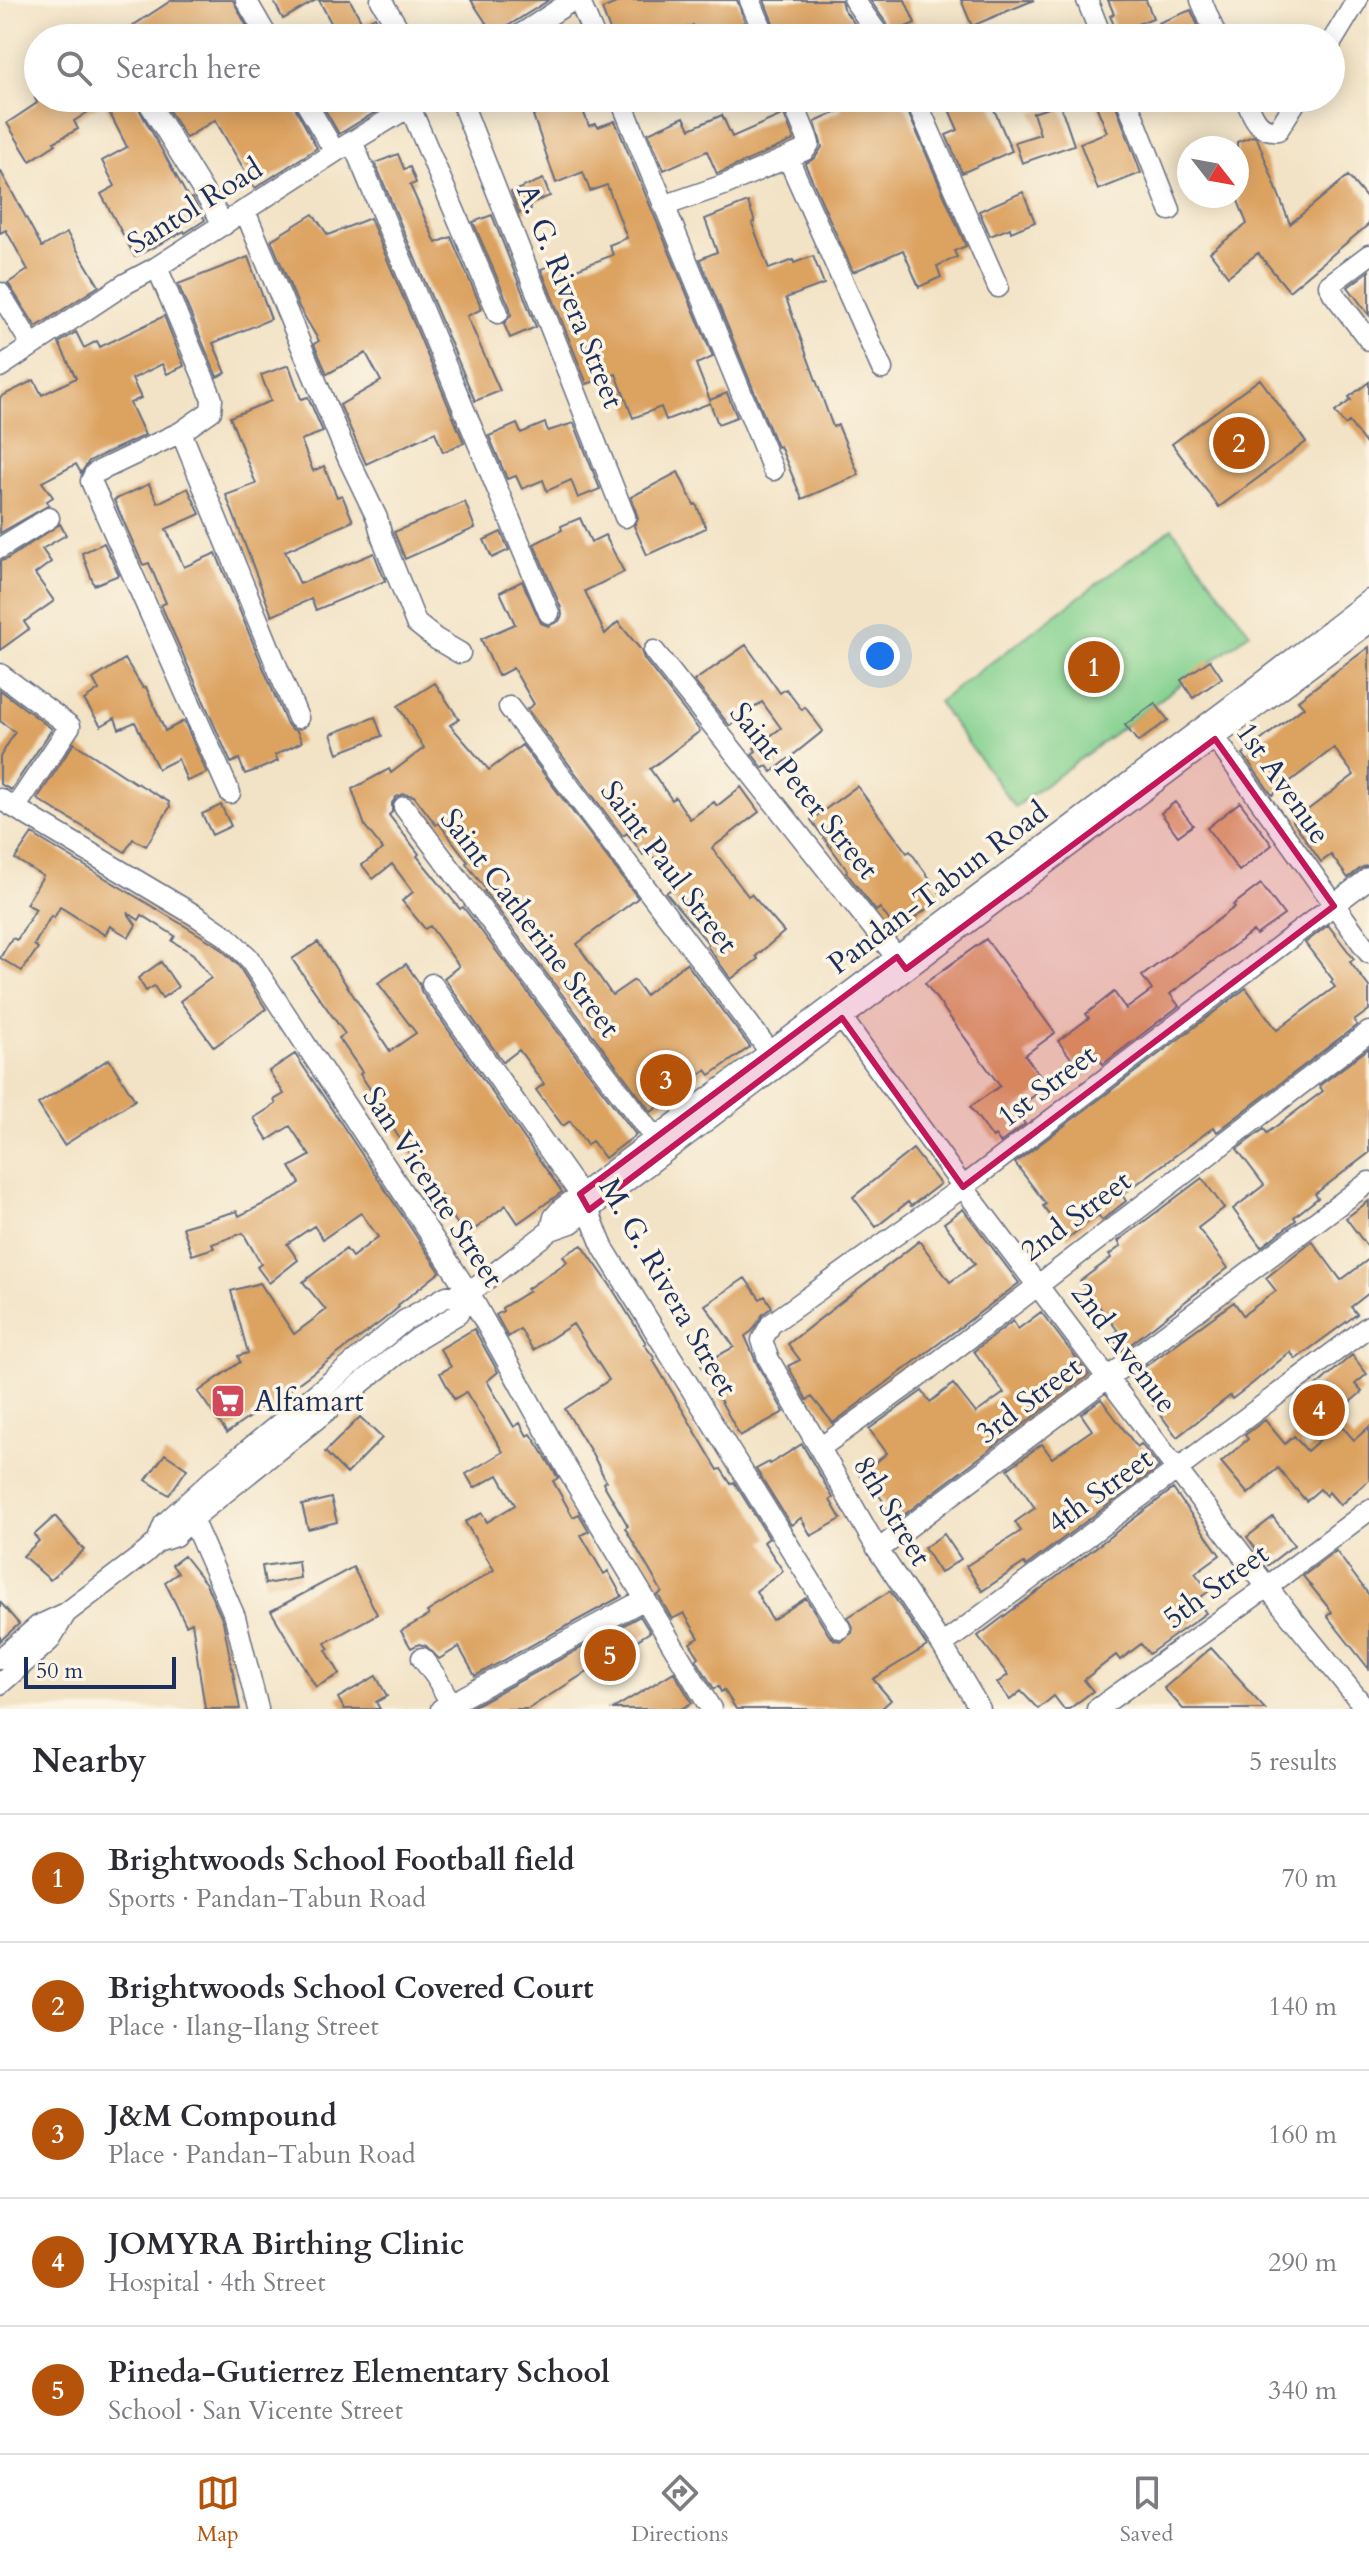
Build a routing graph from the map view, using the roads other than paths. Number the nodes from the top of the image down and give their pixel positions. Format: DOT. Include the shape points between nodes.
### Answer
graph roads {
  1 [pos="246,0"];
  2 [pos="381,0"];
  3 [pos="573,0"];
  4 [pos="579,0"];
  5 [pos="750,0"];
  6 [pos="854,0"];
  7 [pos="1087,0"];
  8 [pos="1201,0"];
  9 [pos="1357,0"];
  10 [pos="260,24"];
  11 [pos="396,24"];
  12 [pos="536,24"];
  13 [pos="589,24"];
  14 [pos="760,24"];
  15 [pos="871,24"];
  16 [pos="1096,24"];
  17 [pos="1211,24"];
  18 [pos="1342,24"];
  19 [pos="155,112"];
  20 [pos="315,112"];
  21 [pos="400,112"];
  22 [pos="421,112"];
  23 [pos="466,112"];
  24 [pos="626,112"];
  25 [pos="797,112"];
  26 [pos="921,112"];
  27 [pos="1132,112"];
  28 [pos="1252,112"];
  29 [pos="1289,112"];
  30 [pos="344,146"];
  31 [pos="788,158"];
  32 [pos="666,205"];
  33 [pos="1170,210"];
  34 [pos="245,211"];
  35 [pos="224,225"];
  36 [pos="1369,255"];
  37 [pos="157,267"];
  38 [pos="998,287"];
  39 [pos="0,293"];
  40 [pos="498,313"];
  41 [pos="1369,340"];
  42 [pos="31,344"];
  43 [pos="0,367"];
  44 [pos="882,369"];
  45 [pos="181,432"];
  46 [pos="773,470"];
  47 [pos="625,517"];
  48 [pos="49,518"];
  49 [pos="0,548"];
  50 [pos="1369,600"];
  51 [pos="549,613"];
  52 [pos="1369,623"];
  53 [pos="654,651"];
  54 [pos="460,653"];
  55 [pos="0,674"];
  56 [pos="509,707"];
  57 [pos="298,718"];
  58 [pos="1210,732"];
  59 [pos="230,793"];
  60 [pos="8,803"];
  61 [pos="404,807"];
  62 [pos="1369,878"];
  63 [pos="1334,906"];
  64 [pos="1369,953"];
  65 [pos="902,963"];
  66 [pos="432,984"];
  67 [pos="842,1018"];
  68 [pos="1369,1032"];
  69 [pos="775,1058"];
  70 [pos="660,1145"];
  71 [pos="1369,1182"];
  72 [pos="963,1187"];
  73 [pos="585,1202"];
  74 [pos="1038,1283"];
  75 [pos="469,1293"];
  76 [pos="404,1321"];
  77 [pos="1369,1326"];
  78 [pos="418,1338"];
  79 [pos="762,1340"];
  80 [pos="384,1351"];
  81 [pos="1109,1378"];
  82 [pos="820,1448"];
  83 [pos="1178,1471"];
  84 [pos="1369,1510"];
  85 [pos="187,1513"];
  86 [pos="878,1550"];
  87 [pos="1267,1587"];
  88 [pos="645,1599"];
  89 [pos="66,1613"];
  90 [pos="840,1628"];
  91 [pos="942,1645"];
  92 [pos="422,1658"];
  93 [pos="0,1659"];
  94 [pos="0,1684"];
  95 [pos="445,1706"];
  96 [pos="258,1709"];
  97 [pos="710,1709"];
  98 [pos="980,1709"];
  99 [pos="1097,1709"];
  100 [pos="1366,1709"];
  1 -- 10 [label="street"];
  2 -- 11 [label="street"];
  3 -- 12 [label="street"];
  4 -- 13 [label="street"];
  5 -- 14 [label="street"];
  6 -- 15 [label="street"];
  7 -- 16 [label="street"];
  8 -- 17 [label="street"];
  9 -- 18 [label="street"];
  19 -- 35 [label="street"];
  20 -- 30 [label="street"];
  21 -- 30 [label="street, Santol Road"];
  22 -- 40 [label="street"];
  23 -- 47 [label="street, A. G. Rivera Street"];
  24 -- 32 [label="street"];
  25 -- 31 [label="street" via="809,144"];
  26 -- 38 [label="street"];
  27 -- 33 [label="street"];
  28 -- 29 [label="street" via="1268,131 1278,130"];
  30 -- 34 [label="street, Santol Road"];
  30 -- 51 [label="street"];
  31 -- 32 [label="street"];
  31 -- 44 [label="street"];
  32 -- 46 [label="street"];
  34 -- 35 [label="street, Santol Road"];
  34 -- 54 [label="street" via="377,518 416,623"];
  35 -- 37 [label="street, Santol Road"];
  36 -- 41 [label="street" via="1329,285"];
  37 -- 42 [label="street, Santol Road"];
  37 -- 45 [label="street" via="212,399 211,411"];
  39 -- 42 [label="street"];
  42 -- 43 [label="street, Santol Road"];
  45 -- 57 [label="street"];
  45 -- 59 [label="street" via="95,473 91,481"];
  48 -- 49 [label="street"];
  50 -- 58 [label="street, Pandan-Tabun Road"];
  52 -- 58 [label="street, Pandan-Tabun Road"];
  53 -- 65 [label="street, Saint Peter Street"];
  55 -- 60 [label="street" via="70,726"];
  56 -- 69 [label="street, Saint Paul Street"];
  58 -- 63 [label="street, 1st Avenue"];
  58 -- 65 [label="street, Pandan-Tabun Road"];
  60 -- 75 [label="street, San Vicente Street" via="198,917 248,957"];
  61 -- 70 [label="street, Saint Catherine Street"];
  62 -- 63 [label="street, 1st Street"];
  63 -- 64 [label="street, 1st Avenue"];
  63 -- 72 [label="street, 1st Street"];
  65 -- 67 [label="street, Pandan-Tabun Road"];
  65 -- 69 [label="street, Pandan-Tabun Road"];
  66 -- 73 [label="street, M. G. Rivera Street"];
  67 -- 69 [label="street, Pandan-Tabun Road"];
  67 -- 72 [label="street, 2nd Avenue"];
  68 -- 74 [label="street, 2nd Street"];
  69 -- 70 [label="street, Pandan-Tabun Road"];
  70 -- 73 [label="street, Pandan-Tabun Road"];
  71 -- 81 [label="street, 3rd Street"];
  72 -- 74 [label="street, 2nd Avenue"];
  72 -- 79 [label="street, 1st Street" via="771,1324"];
  73 -- 75 [label="street, Pandan-Tabun Road" via="567,1226 551,1230"];
  73 -- 90 [label="street, M. G. Rivera Street" via="604,1249"];
  74 -- 81 [label="street, 2nd Avenue"];
  74 -- 82 [label="street, 2nd Street"];
  75 -- 76 [label="street, Pandan-Tabun Road" via="447,1296"];
  75 -- 78 [label="street, Pandan-Tabun Road" via="458,1314"];
  75 -- 88 [label="street, San Vicente Street"];
  76 -- 78 [label="street"];
  76 -- 80 [label="street, Pandan-Tabun Road"];
  77 -- 83 [label="street, 4th Street"];
  78 -- 80 [label="street, Pandan-Tabun Road"];
  79 -- 82 [label="street, 8th Street"];
  80 -- 85 [label="street, Pandan-Tabun Road"];
  81 -- 83 [label="street, 2nd Avenue"];
  81 -- 86 [label="street, 3rd Street"];
  82 -- 86 [label="street, 8th Street"];
  83 -- 87 [label="street, 2nd Avenue"];
  83 -- 91 [label="street, 4th Street"];
  84 -- 87 [label="street, 5th Street"];
  85 -- 89 [label="street, Pandan-Tabun Road" via="164,1524 151,1548"];
  85 -- 96 [label="street" via="235,1617"];
  86 -- 91 [label="street, 8th Street"];
  87 -- 99 [label="street, 5th Street"];
  87 -- 100 [label="street, 2nd Avenue"];
  88 -- 95 [label="street"];
  88 -- 97 [label="street, San Vicente Street"];
  89 -- 93 [label="street" via="38,1626"];
  89 -- 94 [label="street" via="49,1641"];
  91 -- 98 [label="street, 8th Street"];
  92 -- 95 [label="street" via="436,1677"];
}
